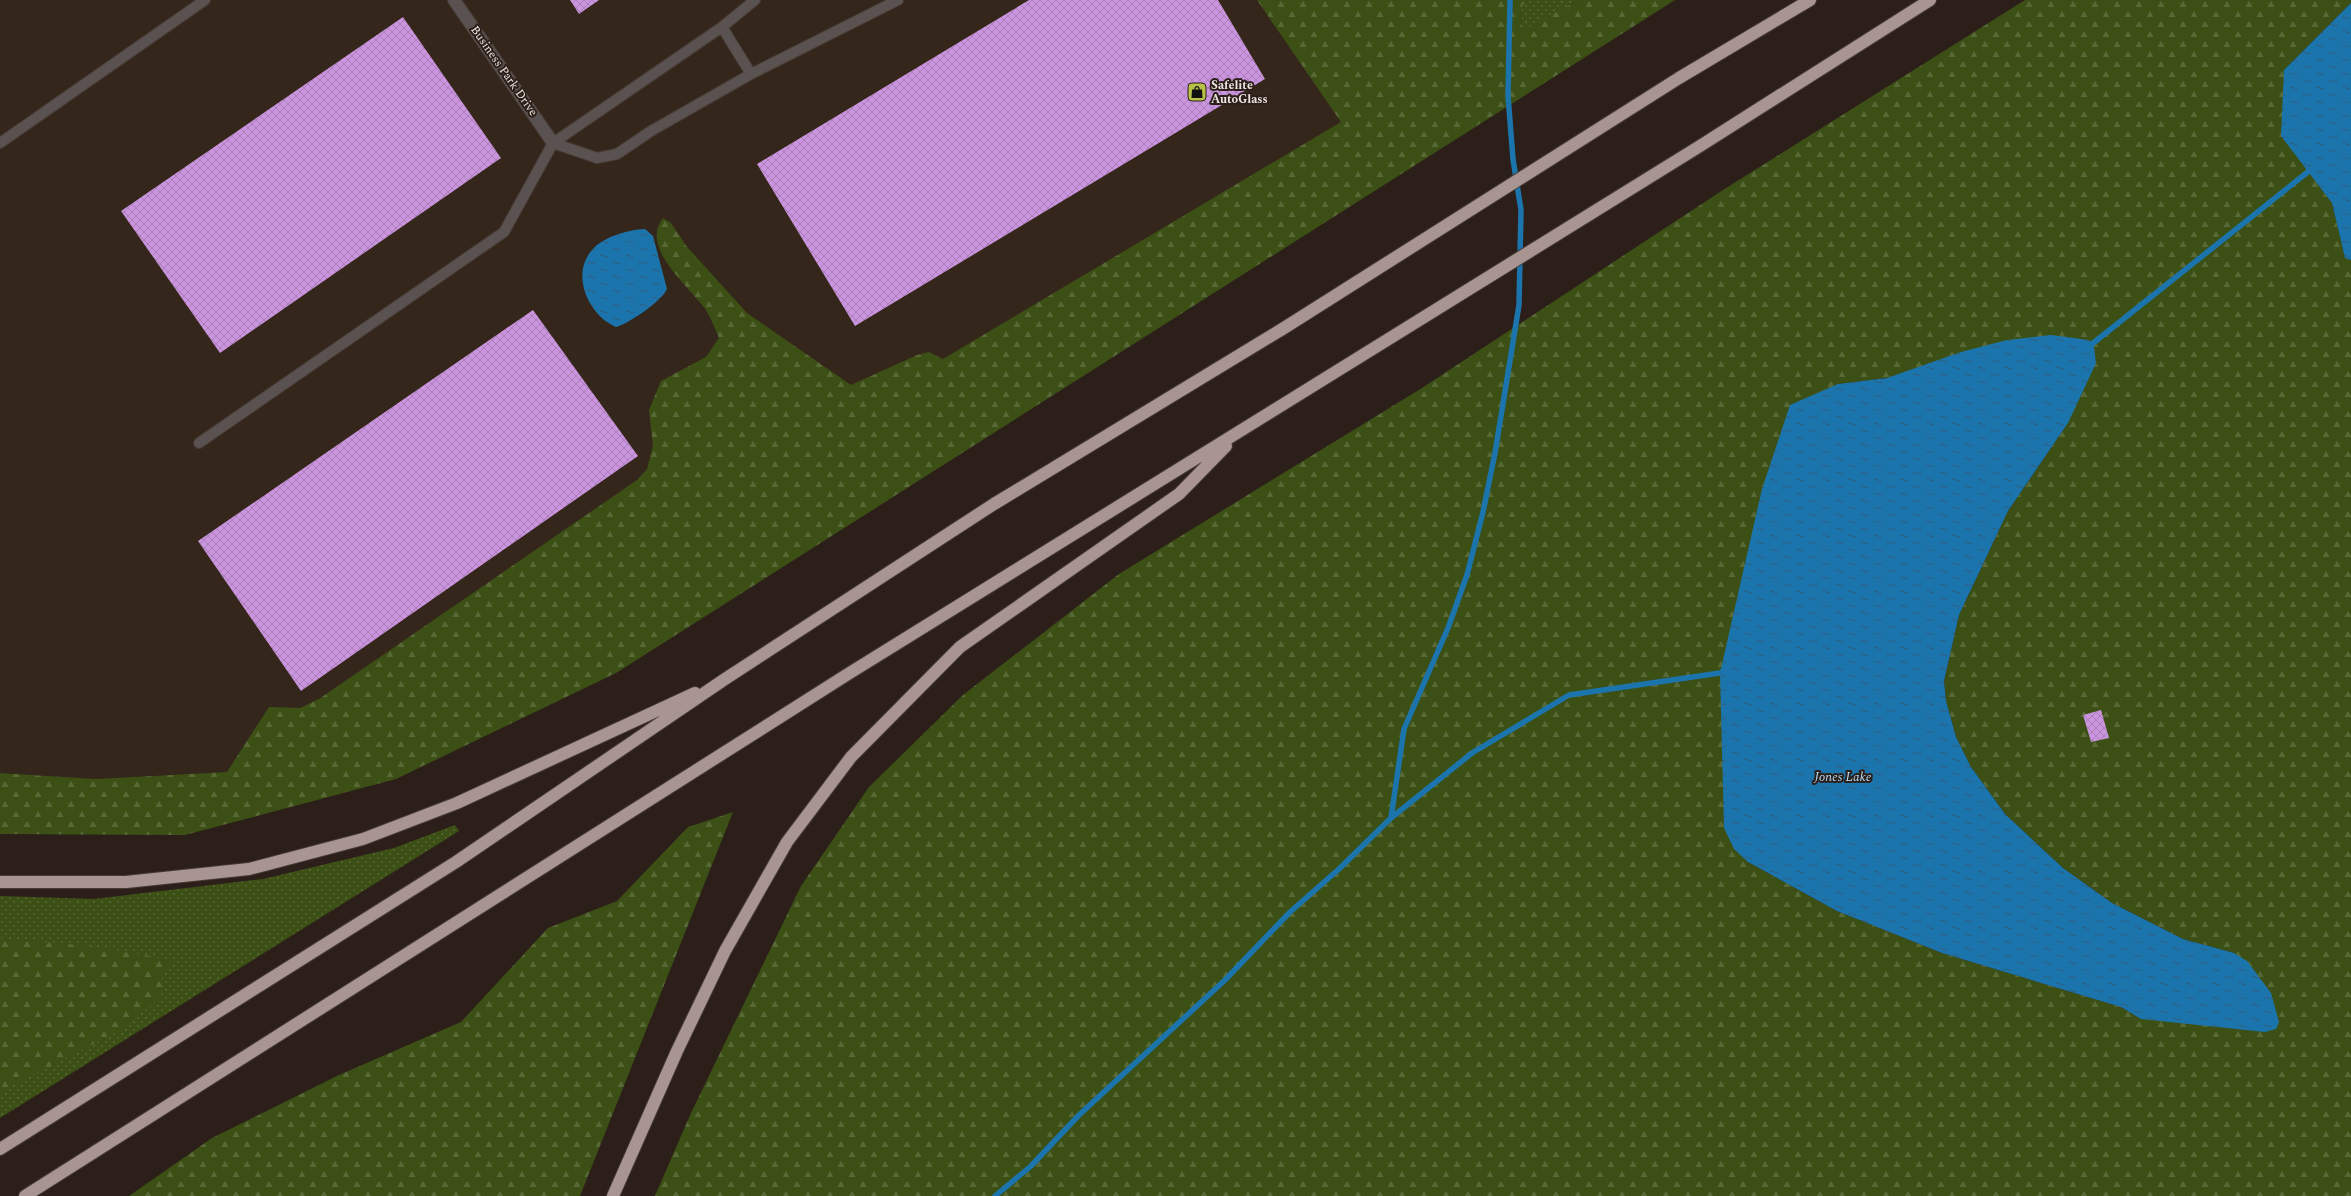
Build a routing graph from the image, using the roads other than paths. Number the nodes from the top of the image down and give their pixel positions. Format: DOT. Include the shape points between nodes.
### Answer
graph roads {
  1 [pos="206,0"];
  2 [pos="454,0"];
  3 [pos="755,0"];
  4 [pos="898,0"];
  5 [pos="1810,0"];
  6 [pos="1930,0"];
  7 [pos="722,27"];
  8 [pos="751,74"];
  9 [pos="0,143"];
  10 [pos="553,143"];
  11 [pos="1239,433"];
  12 [pos="199,443"];
  13 [pos="725,679"];
  14 [pos="0,882"];
  15 [pos="0,1149"];
  16 [pos="25,1196"];
  17 [pos="612,1196"];
  1 -- 9 [label="lane"];
  2 -- 10 [label="street, Business Park Drive"];
  3 -- 7 [label="lane"];
  4 -- 8 [label="lane"];
  5 -- 13 [label="highway" via="1679,78 1284,328 994,504"];
  6 -- 11 [label="highway"];
  7 -- 8 [label="lane"];
  7 -- 10 [label="lane"];
  8 -- 10 [label="lane" via="651,131 617,154 597,158"];
  10 -- 12 [label="lane" via="504,232"];
  11 -- 16 [label="highway" via="848,674"];
  11 -- 17 [label="highway" via="1179,494 960,647 851,757 787,842 725,951"];
  13 -- 14 [label="highway" via="457,802 362,839 250,869 126,882"];
  13 -- 15 [label="highway" via="456,862"];
}
